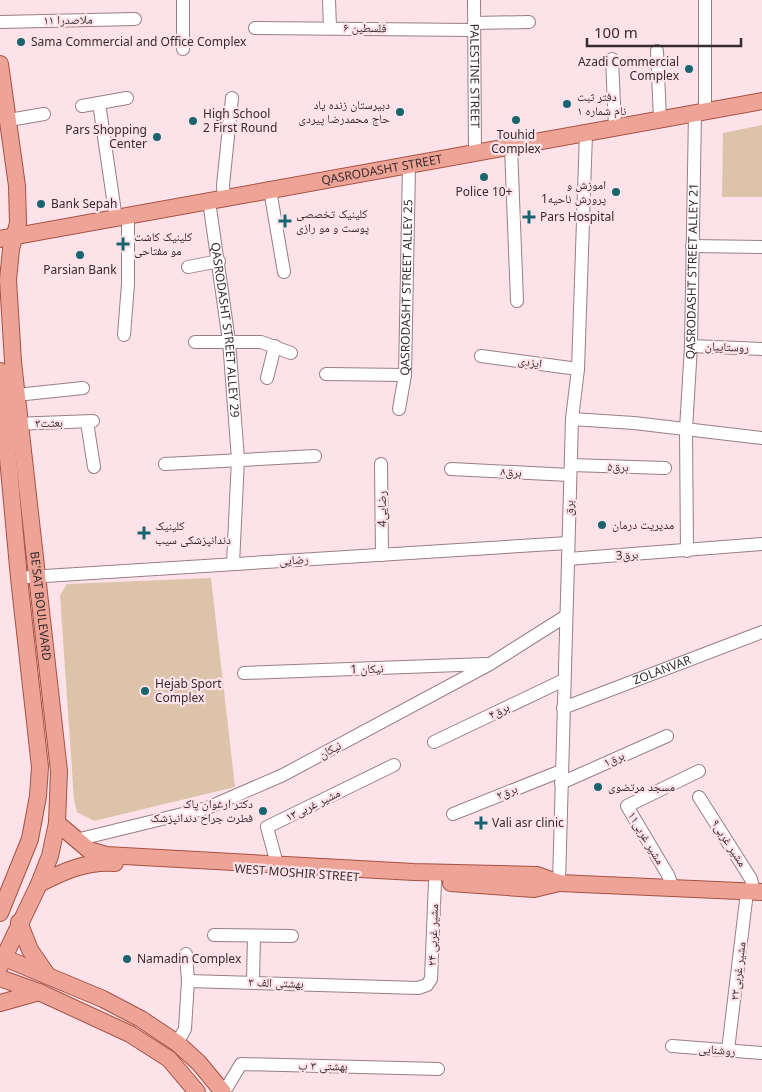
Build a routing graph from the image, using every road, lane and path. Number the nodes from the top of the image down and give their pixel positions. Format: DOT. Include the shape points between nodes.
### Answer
graph roads {
  1 [pos="183,0"];
  2 [pos="329,0"];
  3 [pos="474,0"];
  4 [pos="705,0"];
  5 [pos="135,20"];
  6 [pos="0,22"];
  7 [pos="529,22"];
  8 [pos="474,26"];
  9 [pos="330,27"];
  10 [pos="255,28"];
  11 [pos="183,49"];
  12 [pos="657,51"];
  13 [pos="612,59"];
  14 [pos="0,64"];
  15 [pos="127,98"];
  16 [pos="232,98"];
  17 [pos="762,101"];
  18 [pos="99,103"];
  19 [pos="82,106"];
  20 [pos="700,112"];
  21 [pos="44,114"];
  22 [pos="660,119"];
  23 [pos="9,120"];
  24 [pos="615,127"];
  25 [pos="586,133"];
  26 [pos="511,147"];
  27 [pos="475,153"];
  28 [pos="409,166"];
  29 [pos="270,190"];
  30 [pos="216,200"];
  31 [pos="122,217"];
  32 [pos="7,238"];
  33 [pos="692,246"];
  34 [pos="762,247"];
  35 [pos="219,261"];
  36 [pos="188,268"];
  37 [pos="284,272"];
  38 [pos="517,301"];
  39 [pos="124,335"];
  40 [pos="229,341"];
  41 [pos="195,342"];
  42 [pos="275,346"];
  43 [pos="691,346"];
  44 [pos="762,349"];
  45 [pos="291,353"];
  46 [pos="481,356"];
  47 [pos="578,369"];
  48 [pos="0,371"];
  49 [pos="326,374"];
  50 [pos="405,375"];
  51 [pos="267,378"];
  52 [pos="83,388"];
  53 [pos="16,395"];
  54 [pos="399,409"];
  55 [pos="572,419"];
  56 [pos="12,424"];
  57 [pos="686,429"];
  58 [pos="762,438"];
  59 [pos="315,456"];
  60 [pos="238,459"];
  61 [pos="165,464"];
  62 [pos="381,464"];
  63 [pos="94,467"];
  64 [pos="665,468"];
  65 [pos="451,469"];
  66 [pos="571,470"];
  67 [pos="568,543"];
  68 [pos="762,544"];
  69 [pos="687,551"];
  70 [pos="382,555"];
  71 [pos="568,559"];
  72 [pos="233,564"];
  73 [pos="36,577"];
  74 [pos="19,578"];
  75 [pos="566,616"];
  76 [pos="762,632"];
  77 [pos="490,664"];
  78 [pos="244,673"];
  79 [pos="564,680"];
  80 [pos="563,708"];
  81 [pos="667,736"];
  82 [pos="434,742"];
  83 [pos="394,765"];
  84 [pos="698,771"];
  85 [pos="561,777"];
  86 [pos="699,797"];
  87 [pos="453,814"];
  88 [pos="57,823"];
  89 [pos="83,851"];
  90 [pos="277,864"];
  91 [pos="17,874"];
  92 [pos="435,882"];
  93 [pos="559,883"];
  94 [pos="39,884"];
  95 [pos="0,885"];
  96 [pos="673,888"];
  97 [pos="754,892"];
  98 [pos="0,913"];
  99 [pos="19,922"];
  100 [pos="214,935"];
  101 [pos="254,936"];
  102 [pos="292,936"];
  103 [pos="186,954"];
  104 [pos="1,960"];
  105 [pos="48,976"];
  106 [pos="0,978"];
  107 [pos="188,981"];
  108 [pos="253,982"];
  109 [pos="427,985"];
  110 [pos="39,992"];
  111 [pos="0,1002"];
  112 [pos="177,1042"];
  113 [pos="672,1046"];
  114 [pos="728,1050"];
  115 [pos="762,1053"];
  116 [pos="438,1069"];
  117 [pos="197,1092"];
  118 [pos="224,1092"];
  1 -- 11 [label="street"];
  2 -- 9 [label="street"];
  3 -- 8 [label="street, PALESTINE STREET"];
  4 -- 20 [label="street, QASRODASHT STREET ALLEY 21"];
  5 -- 6 [label="street, ۱۱ ملاصدرا"];
  7 -- 8 [label="street, فلسطین ۶"];
  8 -- 9 [label="street, فلسطین ۶"];
  8 -- 27 [label="street, PALESTINE STREET"];
  9 -- 10 [label="street, فلسطین ۶"];
  12 -- 22 [label="street"];
  13 -- 24 [label="street"];
  14 -- 23 [label="main road, BE'SAT BOULEVARD"];
  15 -- 18 [label="street"];
  16 -- 30 [label="street, QASRODASHT STREET ALLEY 29" via="223,185"];
  17 -- 20 [label="main road, QASRODASHT STREET"];
  18 -- 19 [label="street"];
  18 -- 31 [label="street"];
  20 -- 22 [label="main road, QASRODASHT STREET"];
  20 -- 33 [label="street, QASRODASHT STREET ALLEY 21"];
  21 -- 23 [label="street"];
  22 -- 24 [label="main road, QASRODASHT STREET"];
  23 -- 32 [label="main road, BE'SAT BOULEVARD" via="18,223"];
  24 -- 25 [label="main road, QASRODASHT STREET"];
  25 -- 26 [label="main road, QASRODASHT STREET"];
  25 -- 47 [label="street, برق"];
  26 -- 27 [label="main road, QASRODASHT STREET"];
  26 -- 38 [label="street"];
  27 -- 28 [label="main road, QASRODASHT STREET"];
  28 -- 29 [label="main road, QASRODASHT STREET"];
  28 -- 50 [label="street, QASRODASHT STREET ALLEY 25"];
  29 -- 30 [label="main road, QASRODASHT STREET"];
  29 -- 37 [label="street"];
  30 -- 31 [label="main road, QASRODASHT STREET"];
  30 -- 35 [label="street, QASRODASHT STREET ALLEY 29"];
  31 -- 32 [label="main road, QASRODASHT STREET"];
  31 -- 39 [label="street" via="128,284"];
  32 -- 53 [label="main road, BE'SAT BOULEVARD"];
  33 -- 34 [label="street"];
  33 -- 43 [label="street, QASRODASHT STREET ALLEY 21"];
  35 -- 36 [label="street"];
  35 -- 40 [label="street, QASRODASHT STREET ALLEY 29"];
  40 -- 41 [label="street"];
  40 -- 42 [label="street"];
  40 -- 60 [label="street, QASRODASHT STREET ALLEY 29"];
  42 -- 45 [label="street"];
  42 -- 51 [label="street"];
  43 -- 44 [label="street, روستاییان"];
  43 -- 57 [label="street, QASRODASHT STREET ALLEY 21"];
  46 -- 47 [label="street, ایزدی"];
  47 -- 55 [label="street, برق"];
  48 -- 56 [label="main road, BE'SAT BOULEVARD"];
  49 -- 50 [label="street"];
  50 -- 54 [label="street, QASRODASHT STREET ALLEY 25"];
  52 -- 53 [label="street"];
  53 -- 56 [label="main road, BE'SAT BOULEVARD"];
  55 -- 57 [label="street"];
  55 -- 66 [label="street, برق"];
  56 -- 63 [label="street, بعثت۳" via="90,422"];
  56 -- 73 [label="main road, BE'SAT BOULEVARD"];
  56 -- 74 [label="main road, BE'SAT BOULEVARD"];
  57 -- 58 [label="street"];
  57 -- 69 [label="street, QASRODASHT STREET ALLEY 21"];
  59 -- 60 [label="street"];
  60 -- 61 [label="street"];
  60 -- 72 [label="street, QASRODASHT STREET ALLEY 29"];
  62 -- 70 [label="street, 4رضایی"];
  64 -- 66 [label="street, برق۵"];
  65 -- 66 [label="street, برق۸"];
  66 -- 67 [label="street, برق"];
  67 -- 70 [label="street, رضایی"];
  67 -- 71 [label="street, برق"];
  68 -- 69 [label="street, 3برق"];
  69 -- 71 [label="street, 3برق"];
  70 -- 72 [label="street, رضایی"];
  71 -- 75 [label="street, برق"];
  72 -- 73 [label="street, رضایی"];
  73 -- 74 [label="street, رضایی"];
  73 -- 88 [label="main road, BE'SAT BOULEVARD" via="59,771"];
  74 -- 91 [label="main road, BE'SAT BOULEVARD" via="40,767 30,839"];
  75 -- 77 [label="street, نیکان"];
  75 -- 79 [label="street, برق"];
  76 -- 80 [label="street, ZOLANVAR"];
  77 -- 78 [label="street, نیکان 1"];
  77 -- 89 [label="street, نیکان" via="283,775 207,808"];
  79 -- 80 [label="street, برق"];
  79 -- 82 [label="street, برق۴"];
  80 -- 85 [label="street, برق"];
  81 -- 85 [label="street, برق۱"];
  83 -- 90 [label="street, مشیر غربی۱۳" via="266,827"];
  84 -- 96 [label="street, مشیر غربی۱۱" via="627,806"];
  85 -- 87 [label="street, برق۲"];
  85 -- 93 [label="street, برق"];
  86 -- 97 [label="street, مشیر غربی۹" via="751,879"];
  88 -- 89 [label="main road, WEST MOSHIR STREET"];
  88 -- 94 [label="main road, BE'SAT BOULEVARD" via="50,856"];
  89 -- 90 [label="main road, WEST MOSHIR STREET"];
  89 -- 92 [label="main road, WEST MOSHIR STREET" via="105,862"];
  89 -- 94 [label="main road, WEST MOSHIR STREET" via="63,872"];
  90 -- 93 [label="main road, WEST MOSHIR STREET" via="537,875"];
  91 -- 95 [label="main road"];
  91 -- 98 [label="main road, BE'SAT BOULEVARD"];
  92 -- 93 [label="main road, WEST MOSHIR STREET" via="534,889"];
  92 -- 109 [label="street, مشیر غربی ۲۴" via="431,980"];
  93 -- 96 [label="main road, WEST MOSHIR STREET"];
  94 -- 99 [label="main road, BE'SAT BOULEVARD"];
  96 -- 97 [label="main road, WEST MOSHIR STREET"];
  97 -- 114 [label="street, مشیر غربی۲۲"];
  99 -- 104 [label="main road, BE'SAT BOULEVARD"];
  99 -- 105 [label="main road" via="30,950"];
  100 -- 101 [label="street"];
  101 -- 102 [label="street"];
  101 -- 108 [label="street"];
  103 -- 107 [label="street"];
  104 -- 105 [label="main road"];
  105 -- 112 [label="main road" via="141,1019"];
  106 -- 110 [label="main road"];
  107 -- 108 [label="street, بهشتی الف ۳"];
  107 -- 112 [label="street" via="185,1030"];
  108 -- 109 [label="street, بهشتی الف ۳" via="418,988"];
  110 -- 111 [label="main road"];
  110 -- 117 [label="main road" via="130,1034 169,1059"];
  112 -- 118 [label="main road"];
  113 -- 114 [label="street, روشنایی"];
  114 -- 115 [label="street, روشنایی"];
  116 -- 118 [label="street, بهشتی ۳ ب" via="241,1064"];
}
